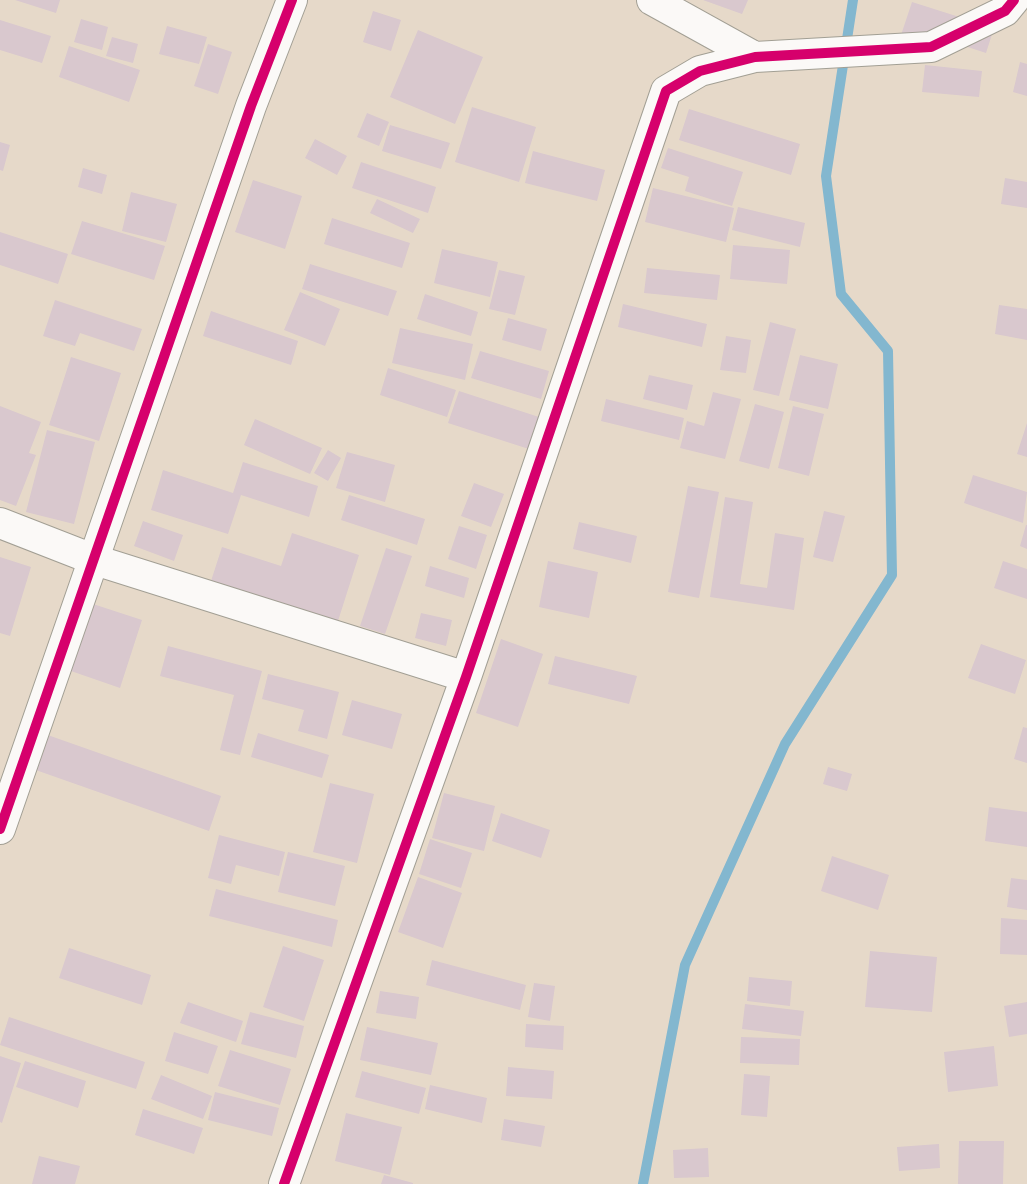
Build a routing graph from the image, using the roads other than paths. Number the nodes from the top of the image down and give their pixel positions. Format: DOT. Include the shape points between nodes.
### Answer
graph roads {
  1 [pos="292,0"];
  2 [pos="652,0"];
  3 [pos="1014,0"];
  4 [pos="755,57"];
  5 [pos="0,523"];
  6 [pos="95,560"];
  7 [pos="466,677"];
  8 [pos="0,829"];
  9 [pos="284,1184"];
  1 -- 6 [label="street" via="251,106"];
  2 -- 4 [label="street"];
  3 -- 4 [label="street" via="1004,10 931,47"];
  4 -- 7 [label="street" via="700,71 666,92"];
  5 -- 6 [label="street"];
  6 -- 7 [label="street"];
  6 -- 8 [label="street"];
  7 -- 9 [label="street"];
}
